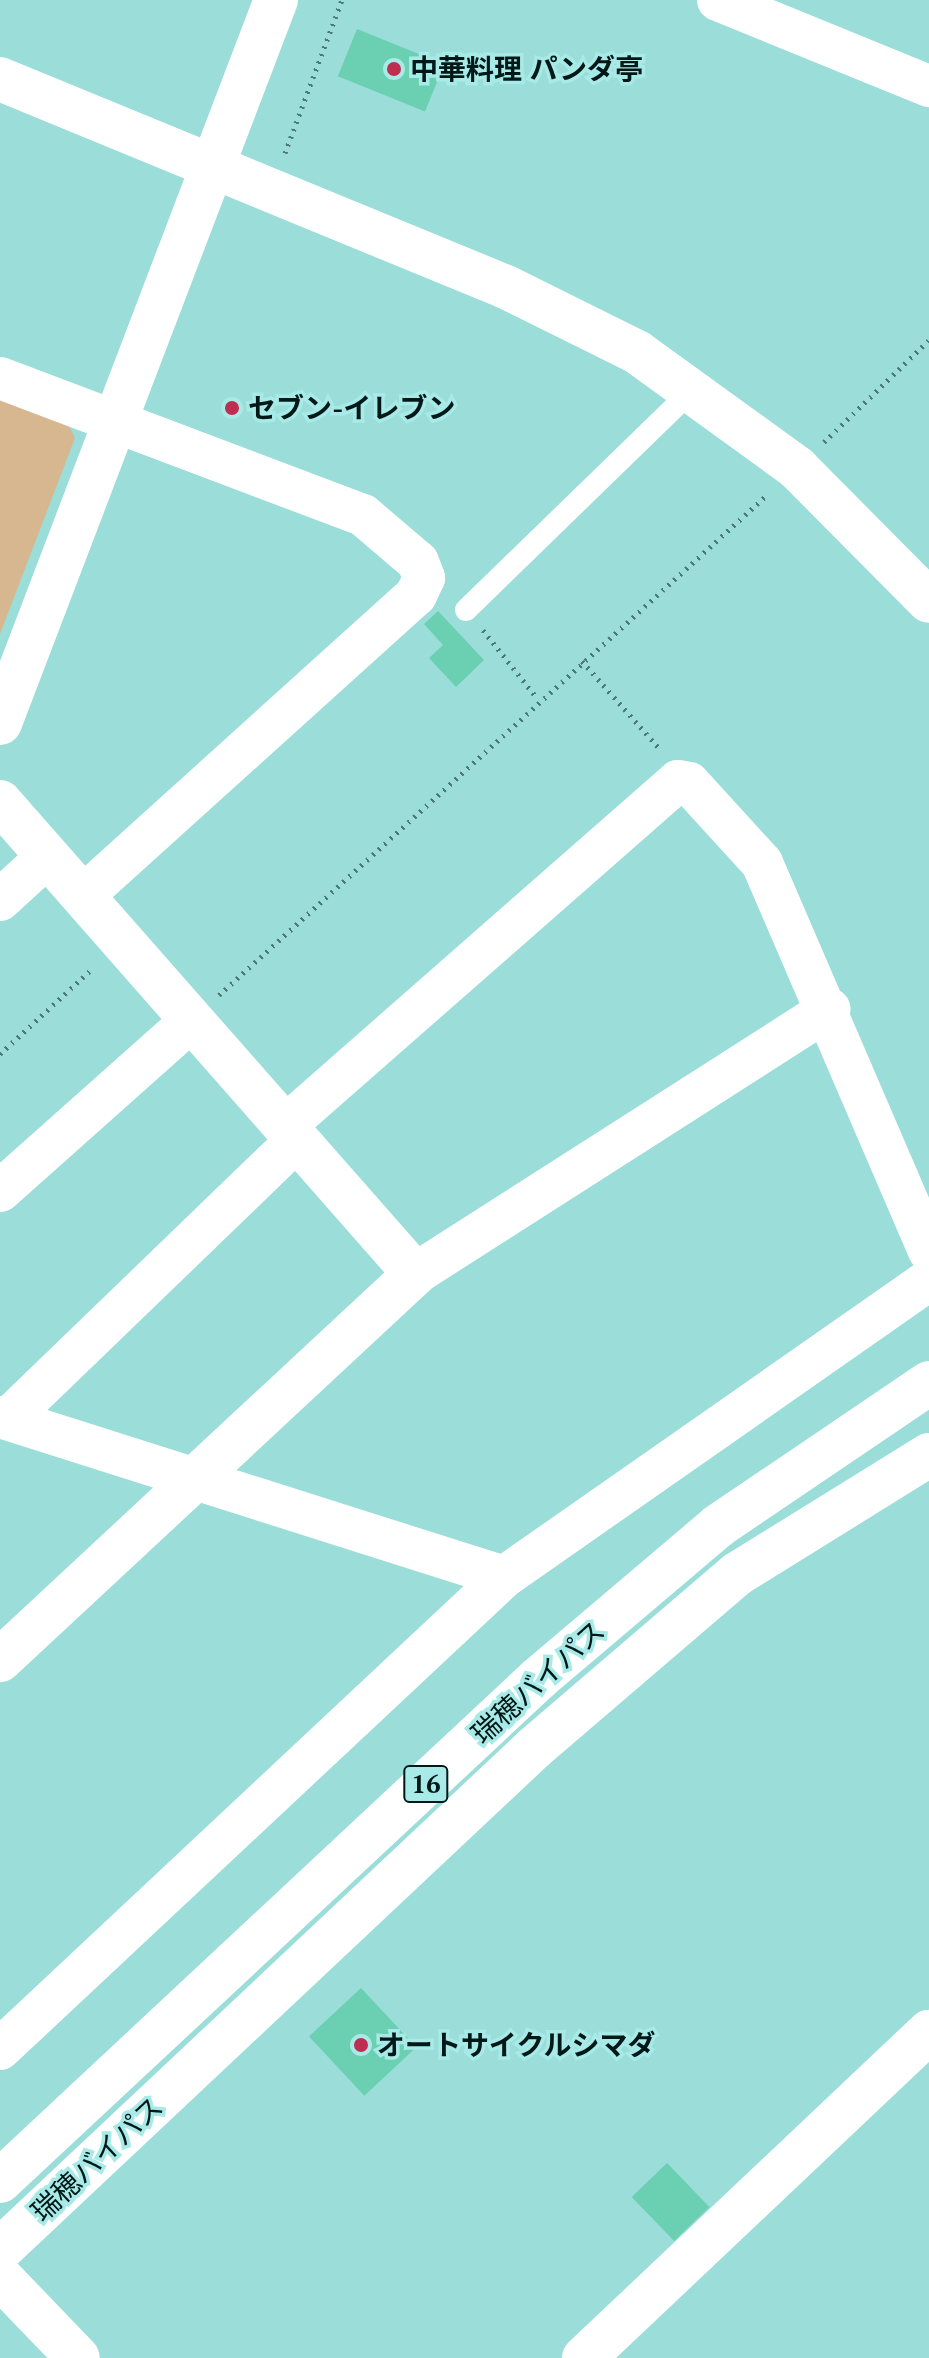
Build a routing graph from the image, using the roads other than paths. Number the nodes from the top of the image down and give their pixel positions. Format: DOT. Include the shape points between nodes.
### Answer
graph roads {
  1 [pos="276,0"];
  2 [pos="718,0"];
  3 [pos="0,79"];
  4 [pos="929,86"];
  5 [pos="212,166"];
  6 [pos="0,378"];
  7 [pos="694,388"];
  8 [pos="114,420"];
  9 [pos="929,601"];
  10 [pos="466,610"];
  11 [pos="0,723"];
  12 [pos="0,802"];
  13 [pos="48,856"];
  14 [pos="83,896"];
  15 [pos="0,900"];
  16 [pos="829,1009"];
  17 [pos="192,1020"];
  18 [pos="291,1133"];
  19 [pos="0,1191"];
  20 [pos="929,1251"];
  21 [pos="415,1274"];
  22 [pos="929,1280"];
  23 [pos="929,1383"];
  24 [pos="4,1418"];
  25 [pos="929,1455"];
  26 [pos="196,1479"];
  27 [pos="504,1577"];
  28 [pos="0,1660"];
  29 [pos="929,2032"];
  30 [pos="0,2049"];
  31 [pos="0,2181"];
  32 [pos="0,2250"];
  33 [pos="0,2277"];
  34 [pos="78,2358"];
  35 [pos="584,2358"];
  1 -- 5 [label="main road"];
  2 -- 4 [label="street"];
  3 -- 5 [label="main road"];
  5 -- 7 [label="main road" via="533,299"];
  5 -- 8 [label="main road"];
  6 -- 8 [label="street"];
  7 -- 9 [label="main road" via="797,468"];
  7 -- 10 [label="lane"];
  8 -- 11 [label="main road"];
  8 -- 14 [label="street" via="363,515 418,562 424,578 416,595"];
  12 -- 13 [label="main road"];
  13 -- 14 [label="main road"];
  13 -- 15 [label="street"];
  14 -- 17 [label="main road"];
  16 -- 18 [label="street" via="762,863 689,783 667,786"];
  16 -- 20 [label="street"];
  16 -- 21 [label="street"];
  17 -- 18 [label="main road"];
  17 -- 19 [label="street"];
  18 -- 21 [label="main road"];
  18 -- 24 [label="street"];
  21 -- 26 [label="main road"];
  22 -- 27 [label="street"];
  23 -- 31 [label="main road, 瑞穂バイパス / 16" via="718,1526 539,1678"];
  24 -- 26 [label="street"];
  25 -- 32 [label="main road, 瑞穂バイパス / 16" via="860,1493 701,1604 534,1748"];
  26 -- 27 [label="street"];
  26 -- 28 [label="main road"];
  27 -- 30 [label="street"];
  29 -- 35 [label="main road"];
  33 -- 34 [label="main road"];
}
